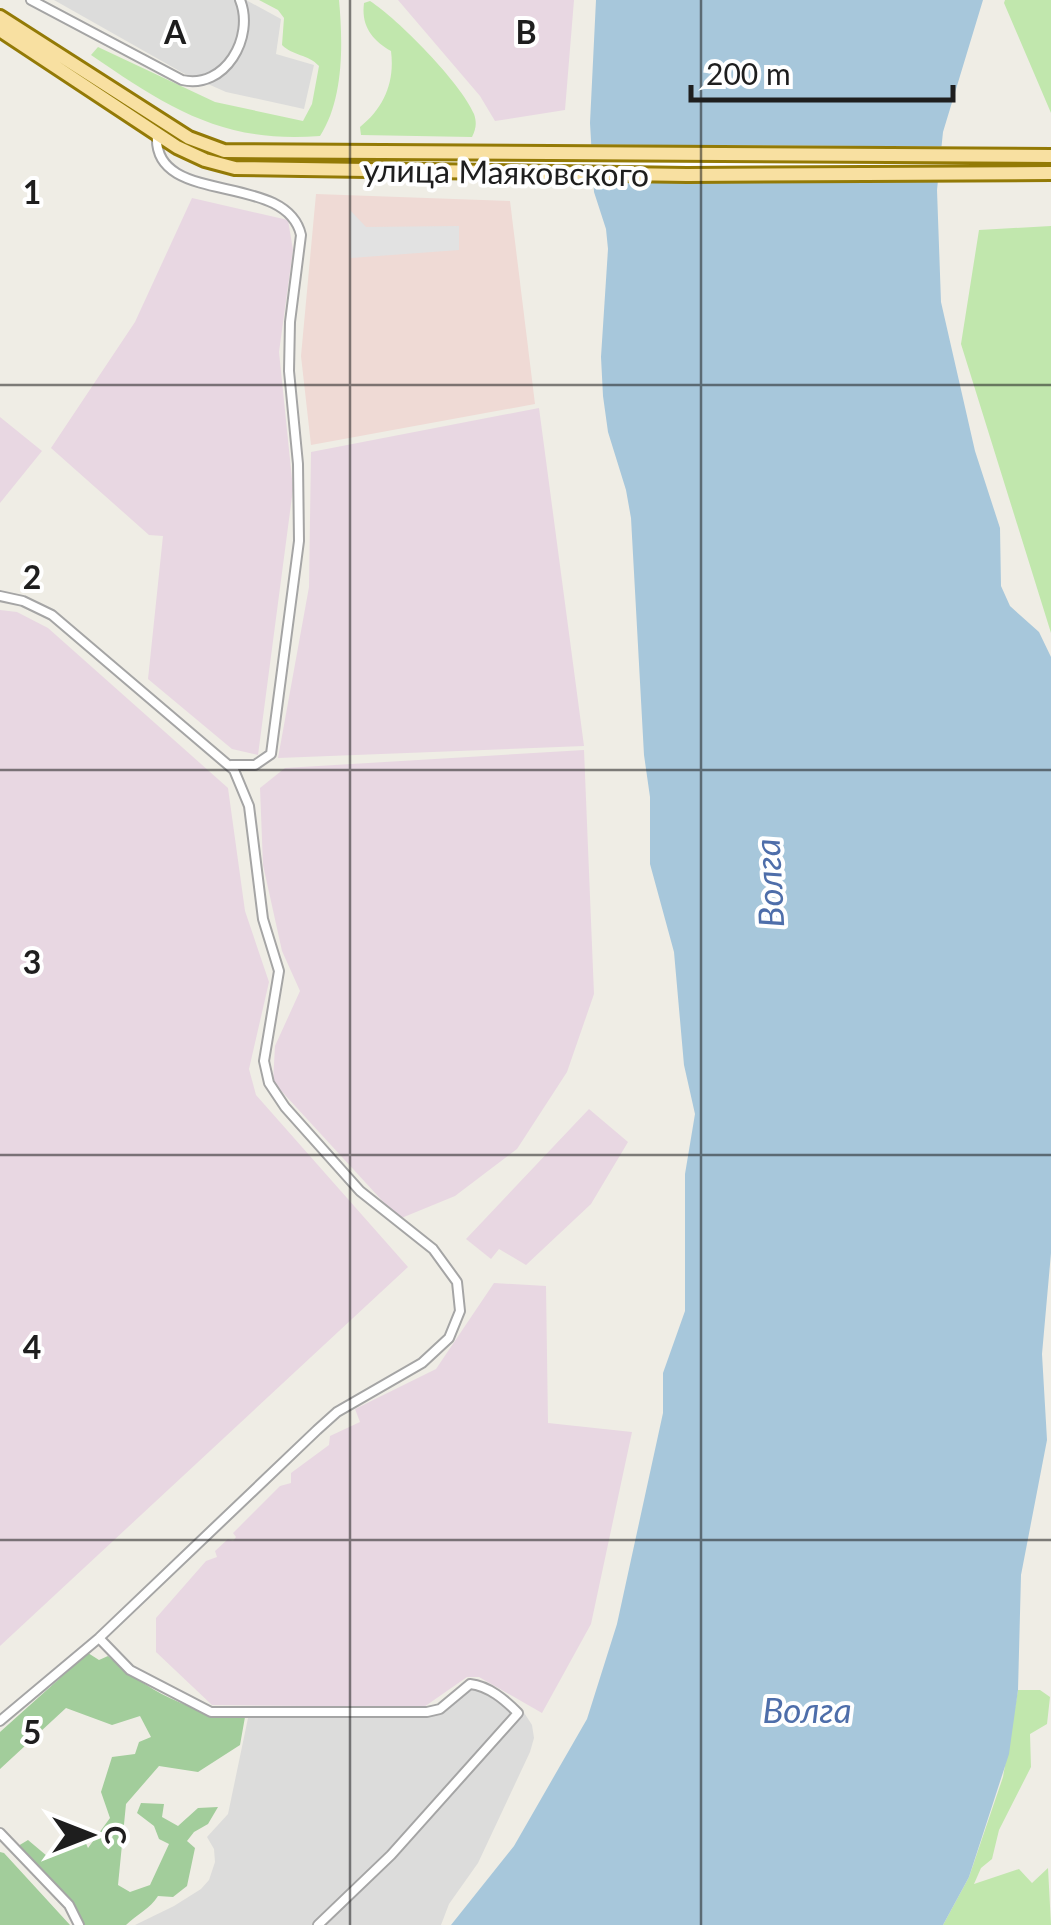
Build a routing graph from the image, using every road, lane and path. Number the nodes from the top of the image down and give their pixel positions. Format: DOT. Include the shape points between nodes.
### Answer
graph roads {
  1 [pos="31,0"];
  2 [pos="240,0"];
  3 [pos="0,17"];
  4 [pos="0,30"];
  5 [pos="156,134"];
  6 [pos="1051,156"];
  7 [pos="1051,173"];
  8 [pos="0,596"];
  9 [pos="231,765"];
  10 [pos="99,1638"];
  11 [pos="0,1721"];
  12 [pos="0,1833"];
  13 [pos="79,1925"];
  14 [pos="318,1925"];
  1 -- 2 [label="street" via="195,82 218,77 230,63 244,26"];
  3 -- 6 [label="main road, улица Маяковского" via="189,138 236,152"];
  4 -- 5 [label="main road, улица Маяковского"];
  5 -- 7 [label="main road, улица Маяковского" via="235,168"];
  5 -- 9 [label="street" via="162,160 174,171 277,204 295,218 301,235 289,344 298,564 273,747 260,764"];
  8 -- 9 [label="street" via="52,615"];
  9 -- 10 [label="street" via="248,801 264,919 279,971 267,1078 360,1190 447,1264 460,1292 458,1321 422,1363 337,1412"];
  10 -- 11 [label="street"];
  10 -- 14 [label="street" via="130,1670 211,1712 427,1712 470,1684 498,1695 518,1713"];
  12 -- 13 [label="street"];
}
